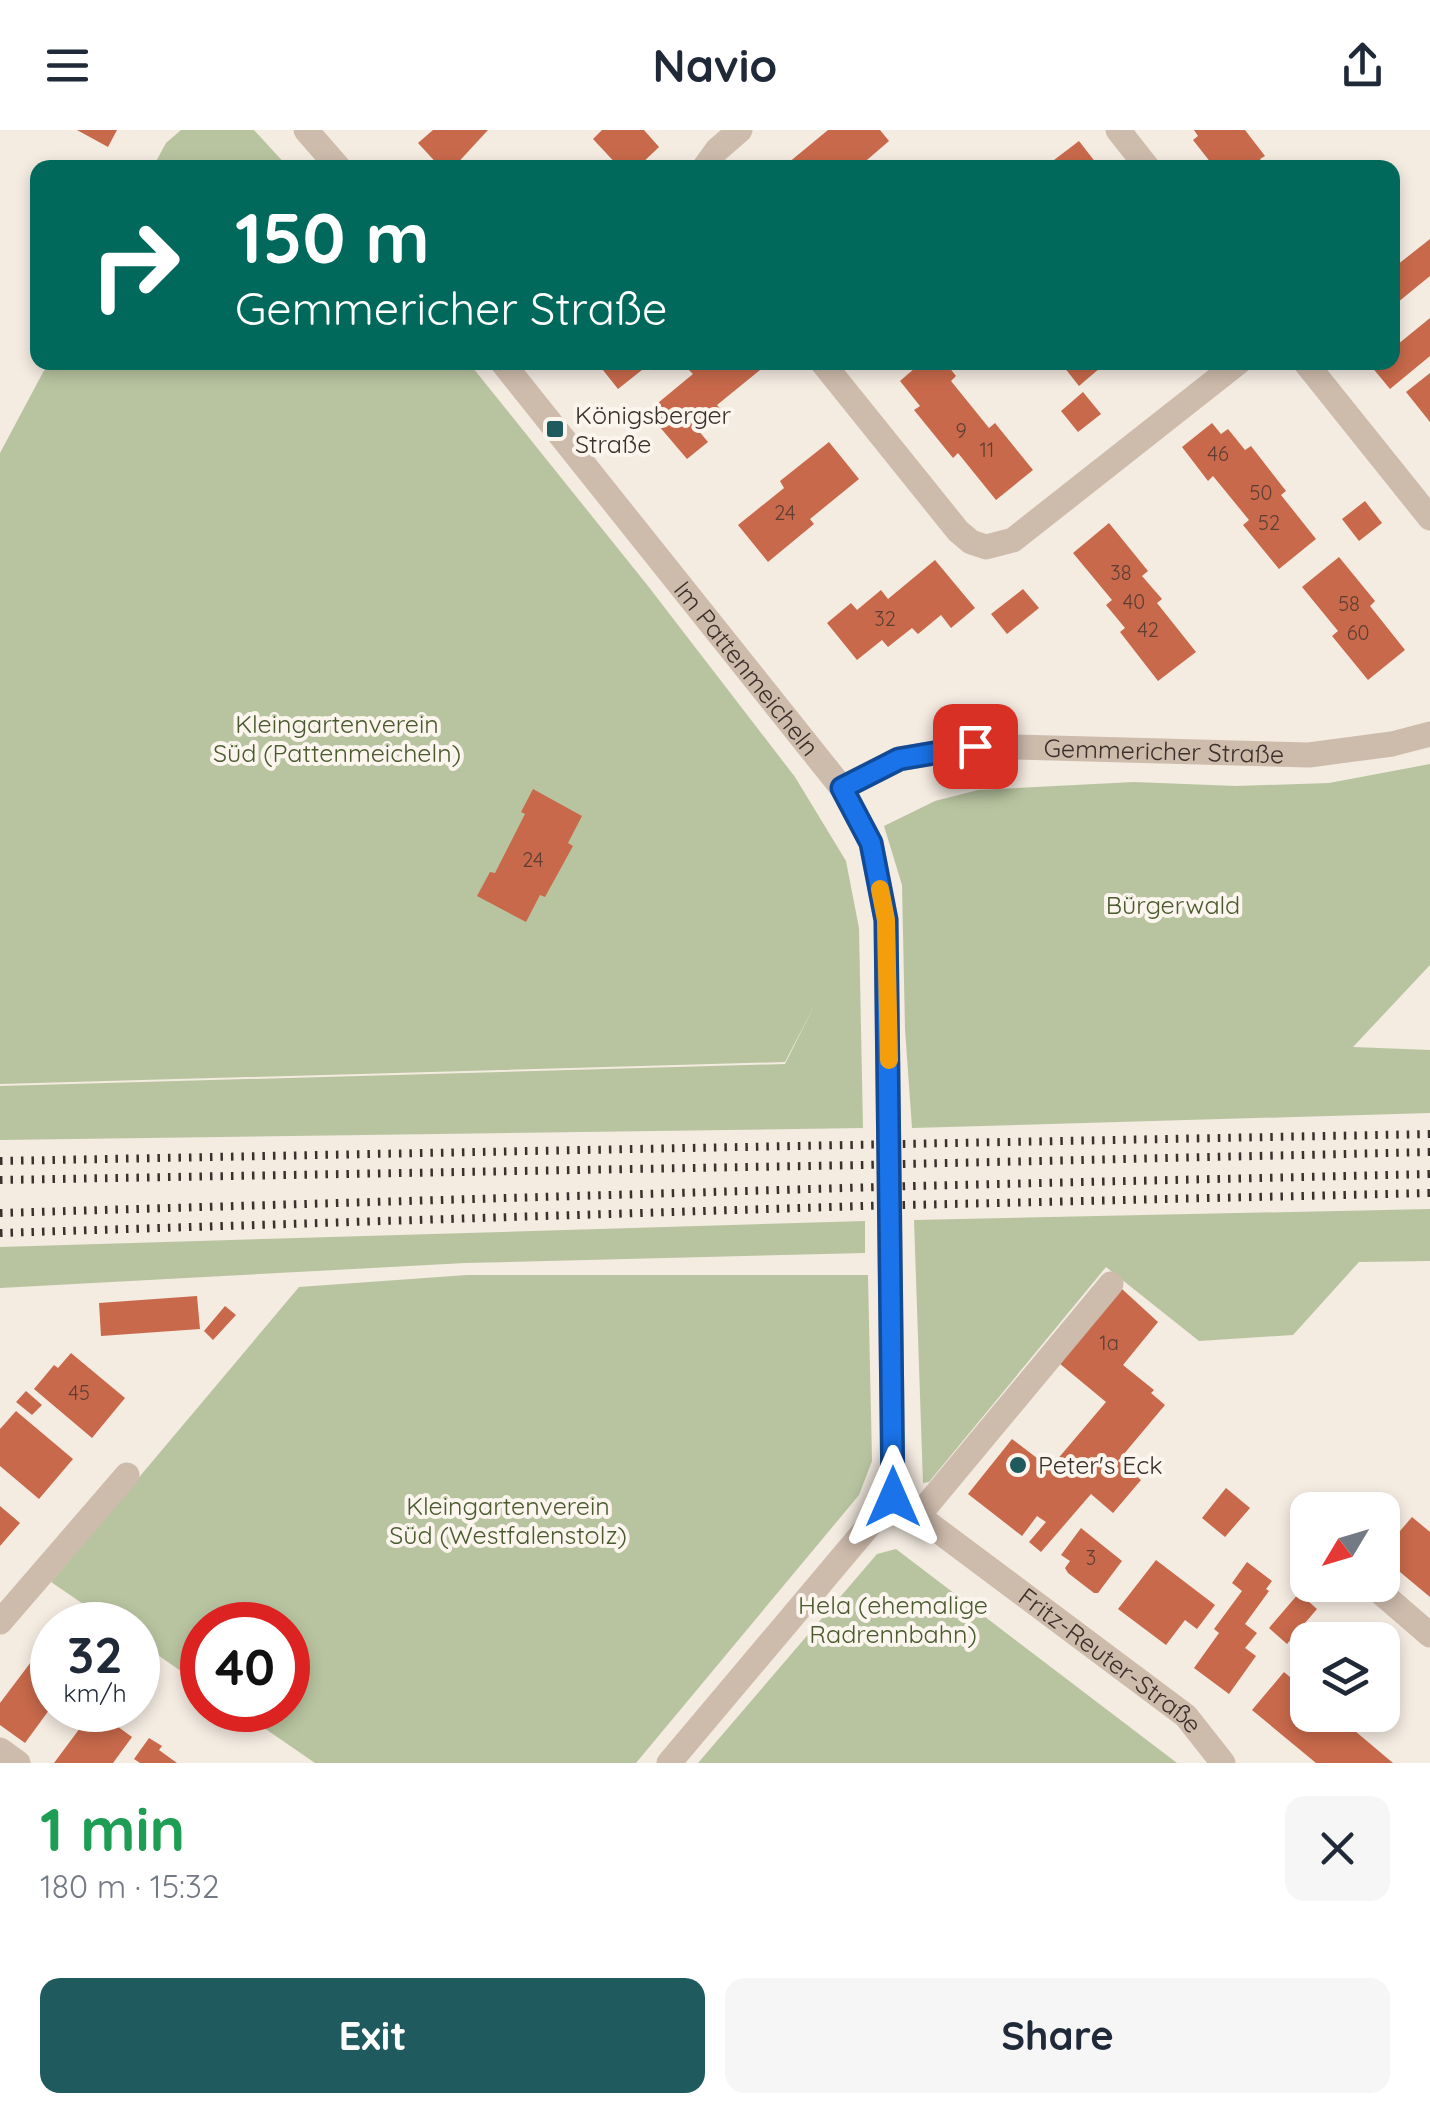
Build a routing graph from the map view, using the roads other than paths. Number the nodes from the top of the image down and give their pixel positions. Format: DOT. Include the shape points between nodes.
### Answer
graph roads {
  1 [pos="306,130"];
  2 [pos="740,130"];
  3 [pos="1118,130"];
  4 [pos="333,160"];
  5 [pos="710,160"];
  6 [pos="1142,160"];
  7 [pos="508,370"];
  8 [pos="828,370"];
  9 [pos="1229,370"];
  10 [pos="1312,370"];
  11 [pos="1430,518"];
  12 [pos="1430,734"];
  13 [pos="842,788"];
  14 [pos="1110,1284"];
  15 [pos="127,1475"];
  16 [pos="893,1497"];
  17 [pos="918,1516"];
  18 [pos="1391,1602"];
  19 [pos="0,1622"];
  20 [pos="1430,1636"];
  21 [pos="0,1750"];
  22 [pos="18,1763"];
  23 [pos="669,1763"];
  24 [pos="1223,1763"];
  1 -- 4 [label="street"];
  2 -- 5 [label="street"];
  3 -- 6 [label="street"];
  7 -- 13 [label="street, Im Pattenmeicheln"];
  8 -- 9 [label="street" via="950,523 986,547 1013,540"];
  10 -- 11 [label="street"];
  12 -- 13 [label="street, Gemmericher Straße" via="1309,756 975,746 899,759"];
  13 -- 16 [label="street, Im Pattenmeicheln" via="871,843 886,920"];
  14 -- 17 [label="street"];
  15 -- 19 [label="street"];
  16 -- 17 [label="street, Fritz-Reuter-Straße"];
  16 -- 23 [label="street"];
  17 -- 24 [label="street, Fritz-Reuter-Straße" via="1186,1716"];
  18 -- 20 [label="street"];
  21 -- 22 [label="street"];
}
